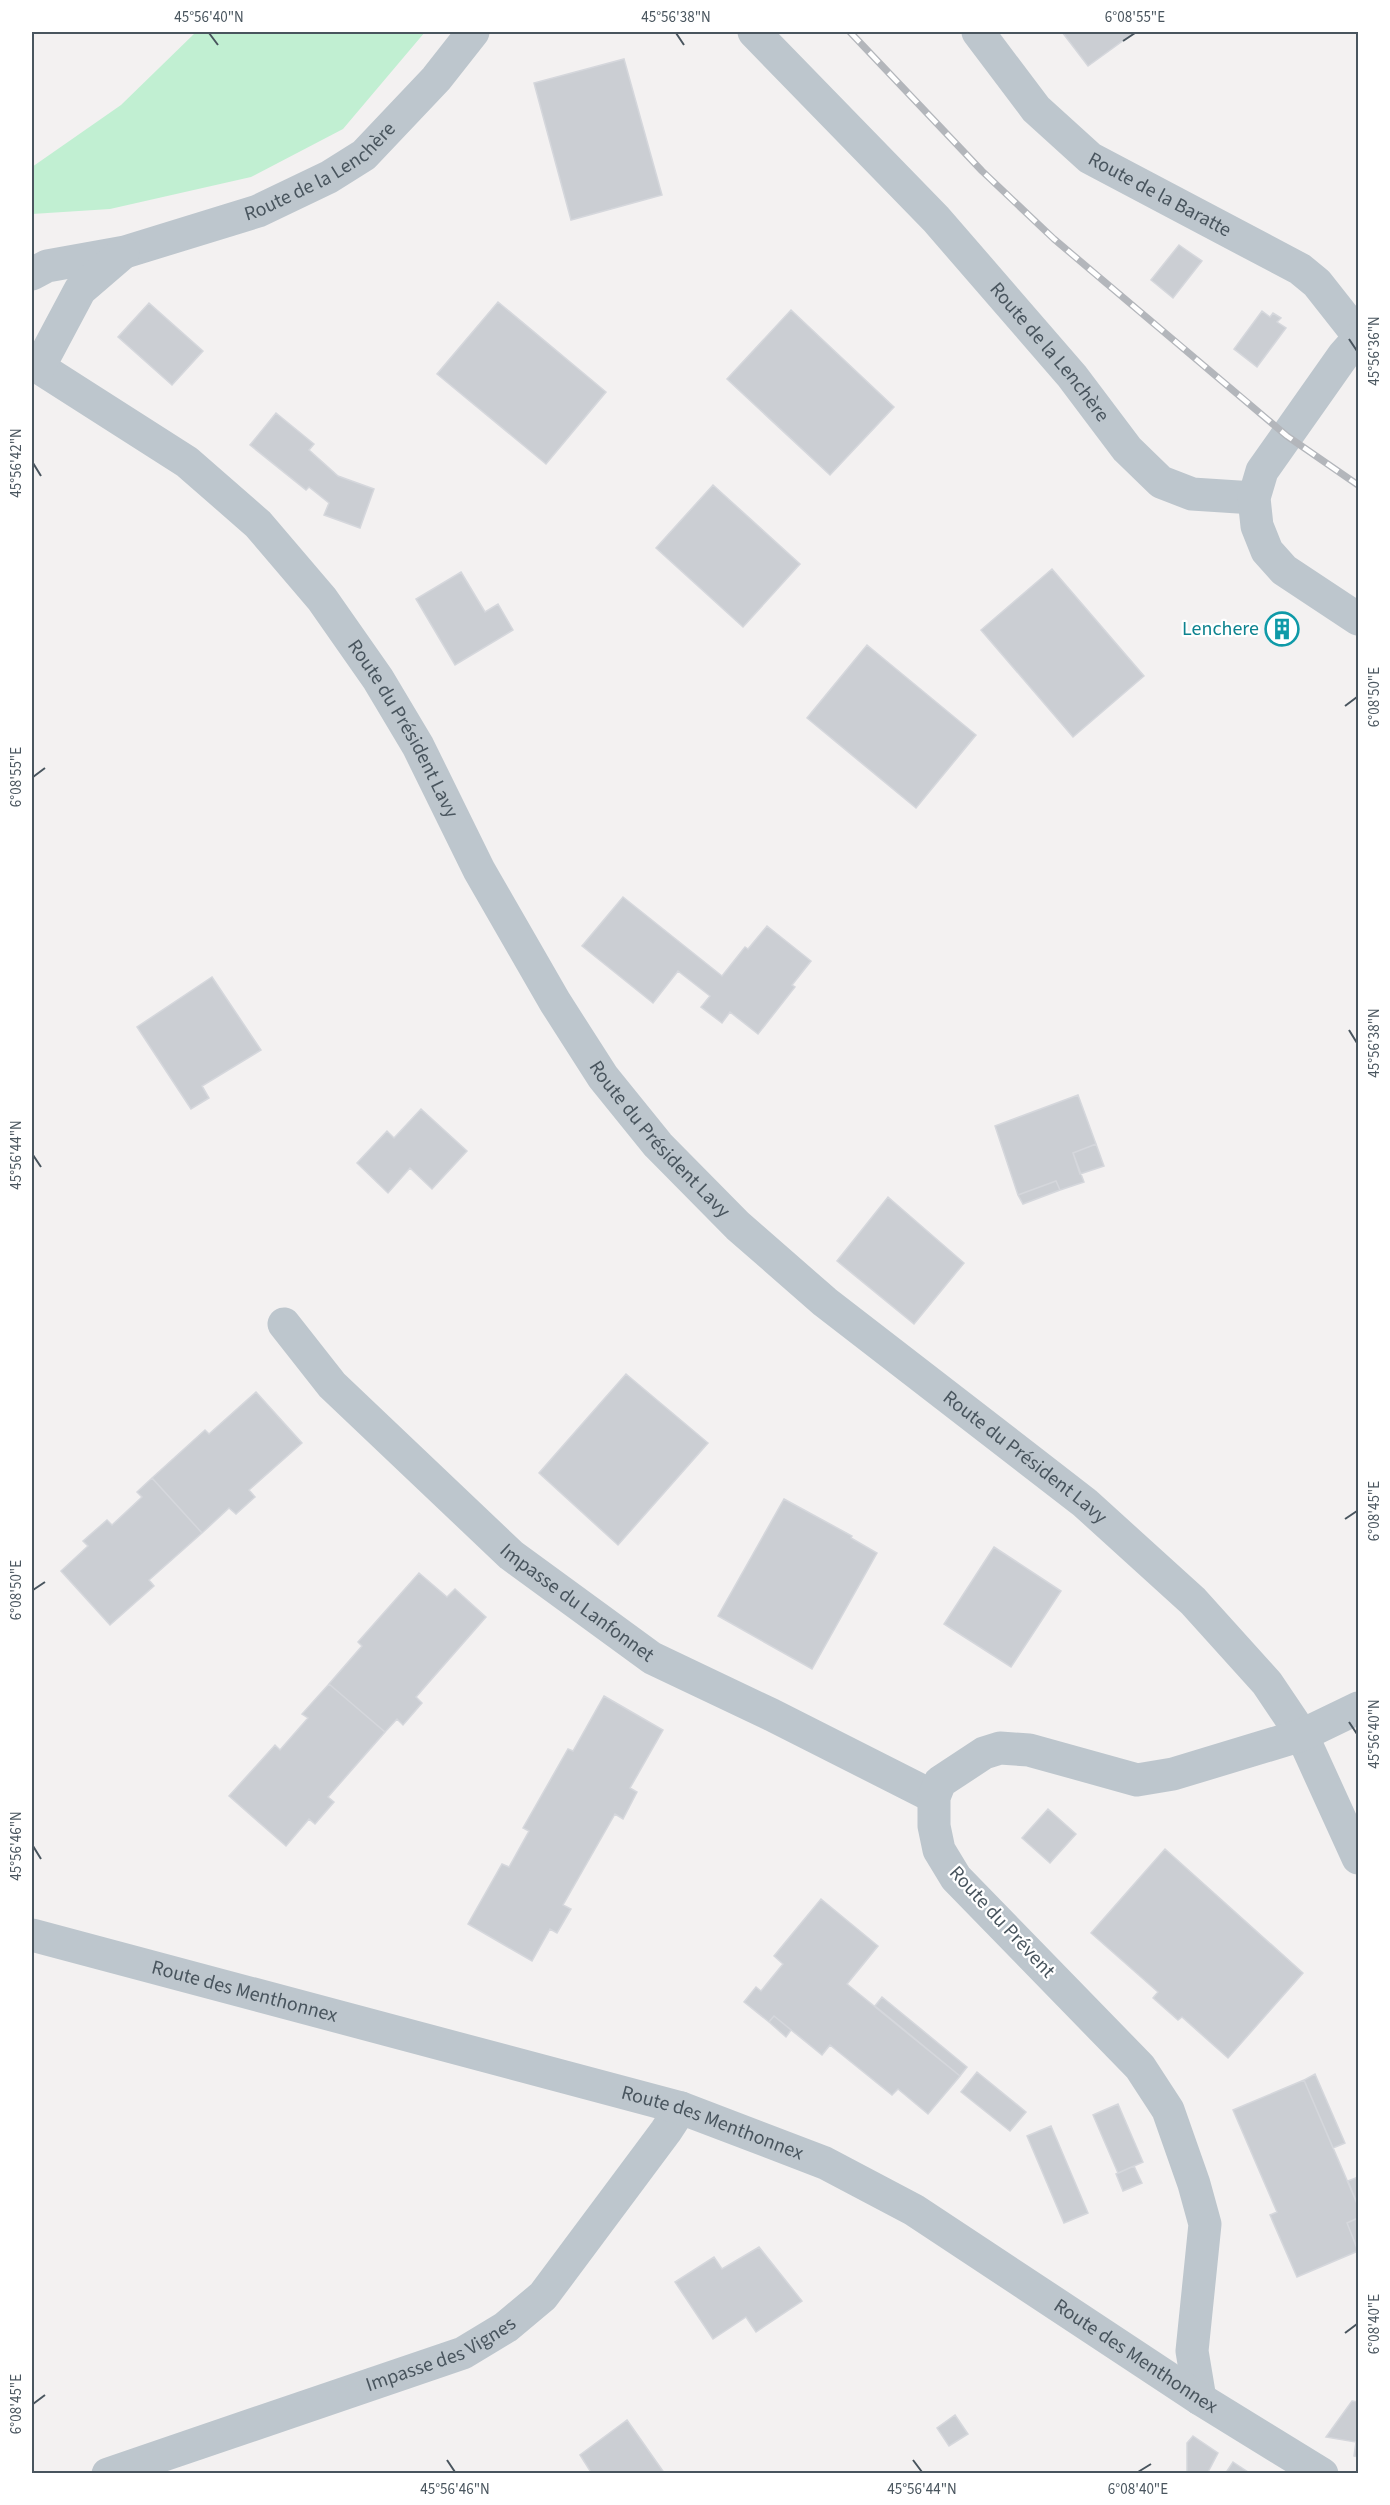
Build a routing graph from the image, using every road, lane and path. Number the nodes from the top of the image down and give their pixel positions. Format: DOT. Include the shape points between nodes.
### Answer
graph roads {
  1 [pos="473,32"];
  2 [pos="754,32"];
  3 [pos="978,32"];
  4 [pos="124,252"];
  5 [pos="32,274"];
  6 [pos="1359,337"];
  7 [pos="35,365"];
  8 [pos="1254,498"];
  9 [pos="1359,619"];
  10 [pos="284,1324"];
  11 [pos="1359,1708"];
  12 [pos="1302,1735"];
  13 [pos="934,1797"];
  14 [pos="1359,1858"];
  15 [pos="32,1935"];
  16 [pos="681,2108"];
  17 [pos="1200,2399"];
  18 [pos="108,2474"];
  19 [pos="1322,2474"];
  1 -- 4 [label="street, Route de la Lenchère" via="436,79 364,155 329,177 258,211"];
  2 -- 8 [label="street, Route de la Lenchère" via="936,219 1065,368 1127,449 1161,482 1192,494"];
  3 -- 6 [label="street, Route de la Baratte" via="1036,108 1090,158 1300,269 1317,283"];
  4 -- 5 [label="street, Route de la Lenchère" via="47,266"];
  4 -- 7 [label="street, Route de la Lenchère" via="80,290"];
  6 -- 8 [label="street" via="1262,471"];
  7 -- 12 [label="street, Route du Président Lavy" via="187,462 258,524 322,599 378,679 418,746 479,870 555,1002 603,1077 658,1145 738,1226 825,1302 1086,1503 1185,1594 1267,1683"];
  8 -- 9 [label="street" via="1257,526 1267,551 1284,570"];
  10 -- 13 [label="street, Impasse du Lanfonnet" via="332,1385 511,1555 586,1610 652,1658"];
  11 -- 12 [label="street"];
  12 -- 13 [label="street" via="1173,1774 1137,1780 1029,1750 1000,1748 984,1753 940,1782"];
  12 -- 14 [label="street, Route du Président Lavy"];
  13 -- 17 [label="street, Route du Prévent" via="939,1850 956,1878 1140,2067 1168,2110 1205,2224 1192,2351"];
  15 -- 16 [label="street, Route des Menthonnex"];
  16 -- 17 [label="street, Route des Menthonnex" via="825,2163 914,2210"];
  16 -- 18 [label="street, Impasse des Vignes" via="543,2296 506,2327 463,2353"];
  17 -- 19 [label="street, Route des Menthonnex"];
}
